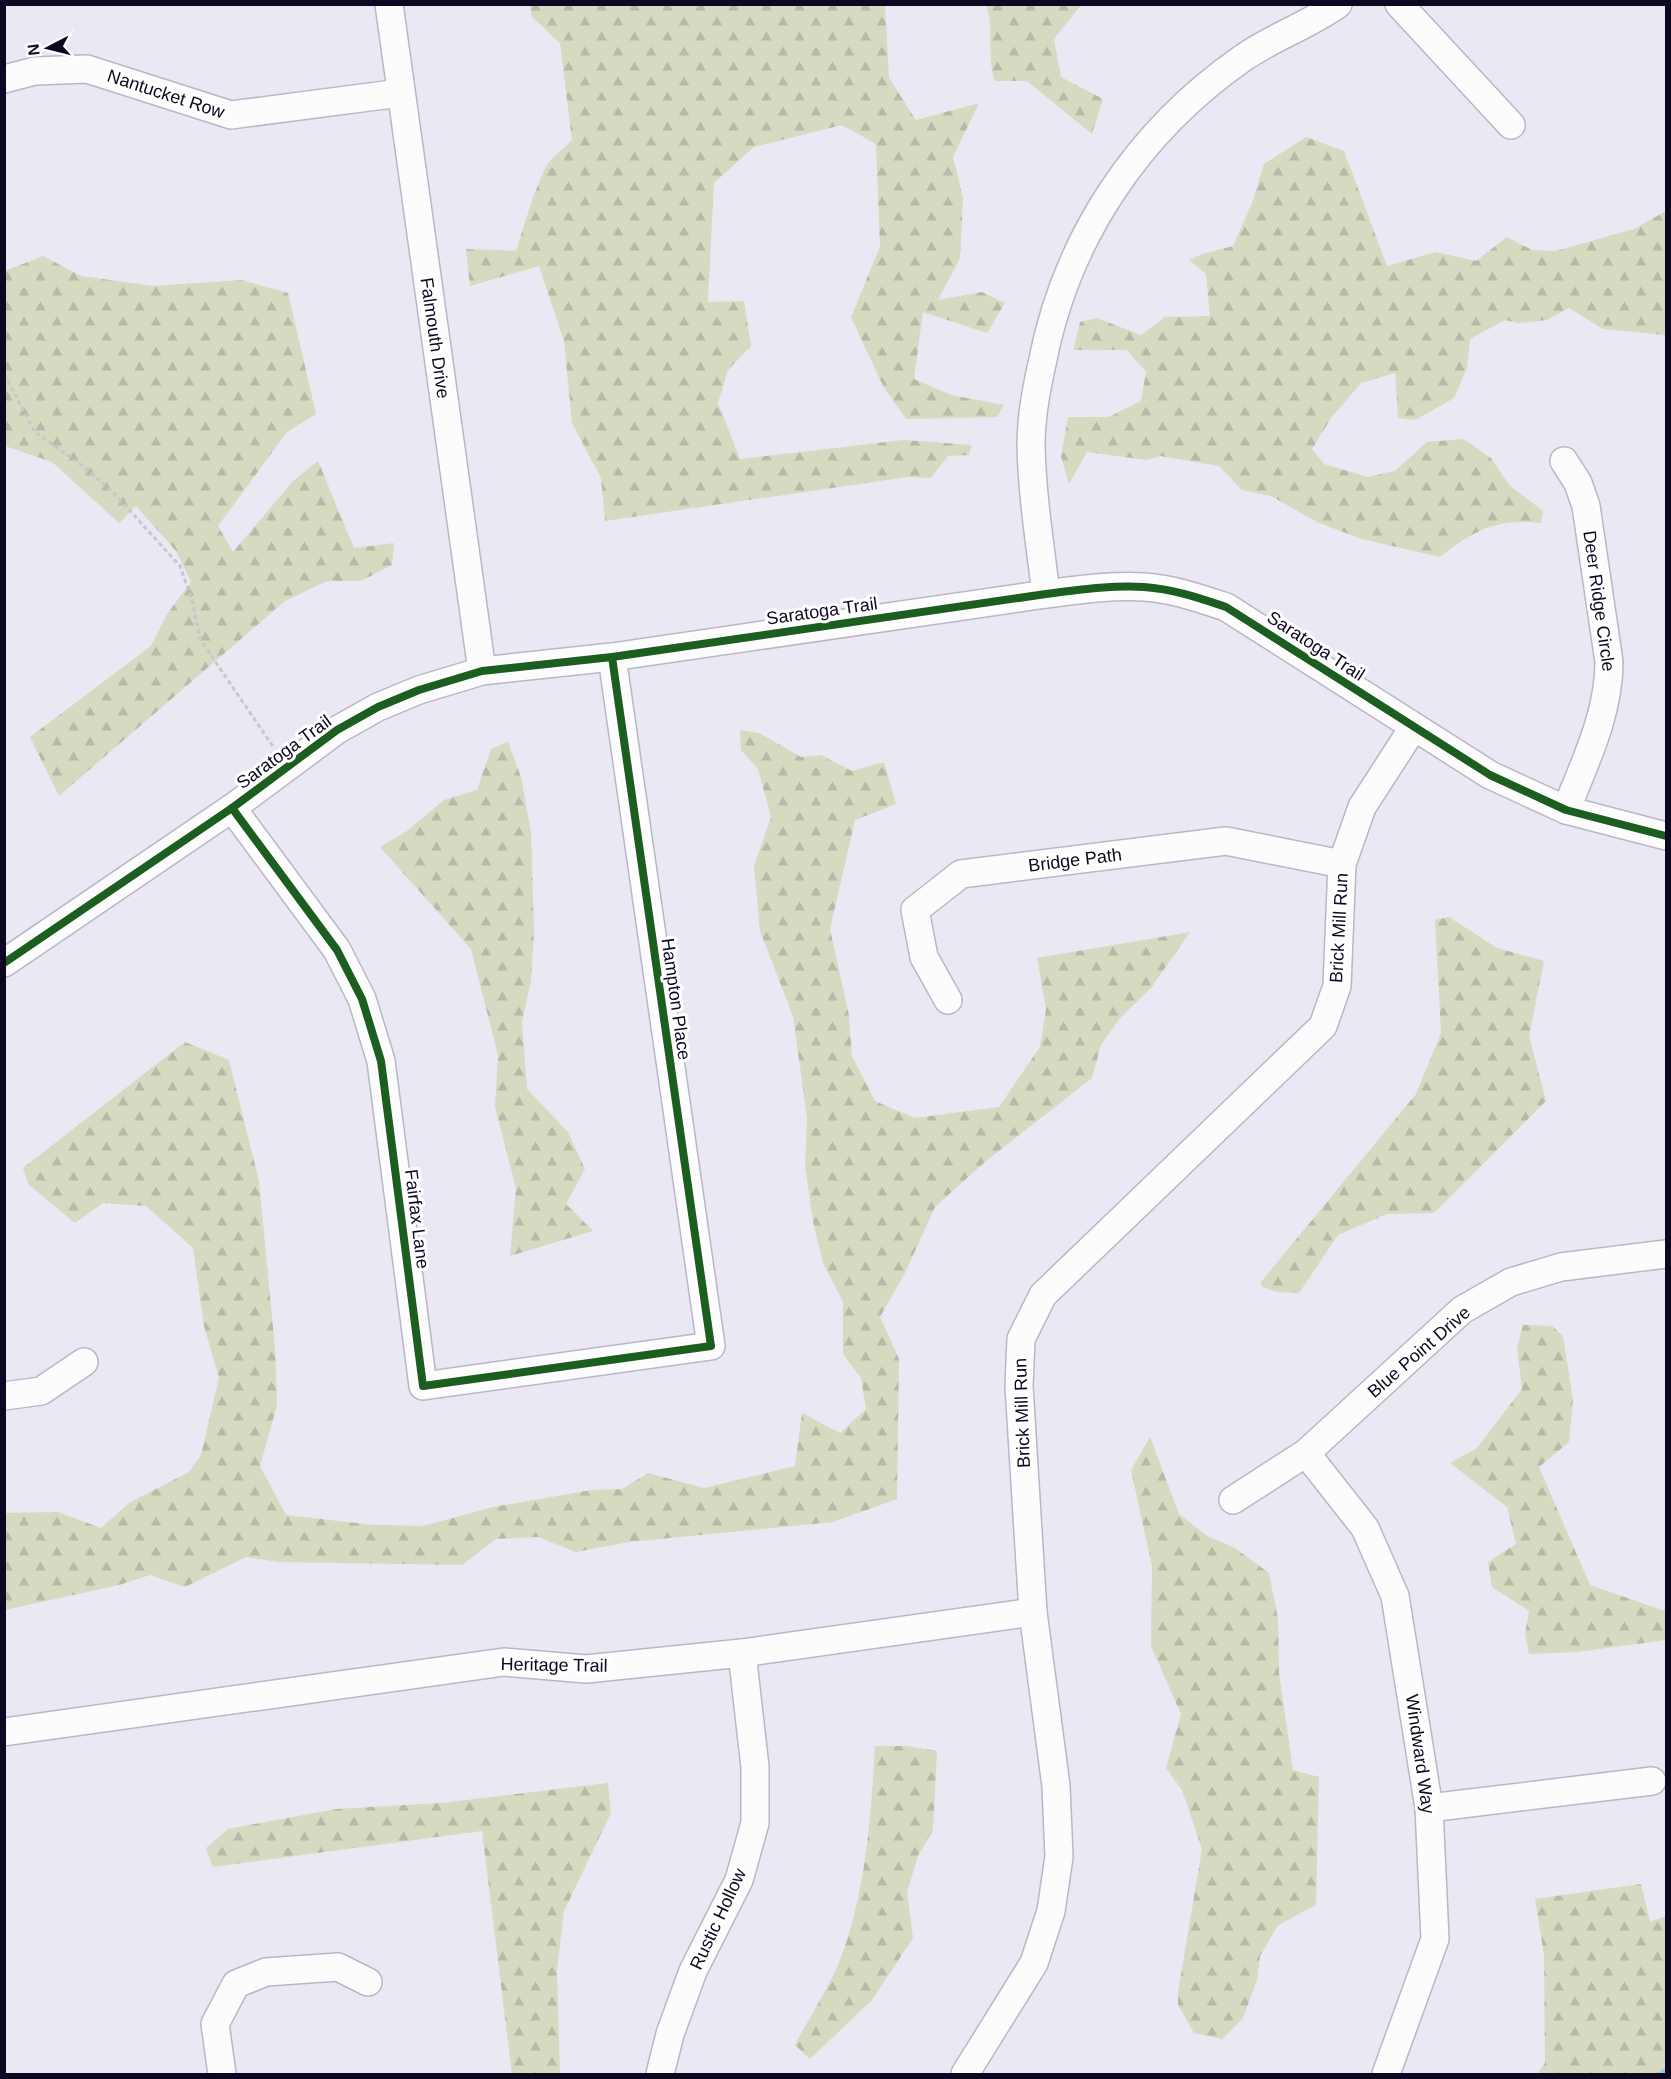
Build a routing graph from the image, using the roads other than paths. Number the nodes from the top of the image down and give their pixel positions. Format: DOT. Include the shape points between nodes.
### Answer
graph roads {
  1 [pos="389,4"];
  2 [pos="1338,4"];
  3 [pos="1399,4"];
  4 [pos="4,79"];
  5 [pos="400,93"];
  6 [pos="1511,125"];
  7 [pos="1564,461"];
  8 [pos="1046,594"];
  9 [pos="612,657"];
  10 [pos="482,671"];
  11 [pos="1413,728"];
  12 [pos="232,808"];
  13 [pos="1566,810"];
  14 [pos="1666,836"];
  15 [pos="1342,864"];
  16 [pos="4,963"];
  17 [pos="948,1000"];
  18 [pos="1666,1254"];
  19 [pos="711,1346"];
  20 [pos="84,1362"];
  21 [pos="4,1396"];
  22 [pos="1306,1453"];
  23 [pos="1233,1500"];
  24 [pos="1033,1612"];
  25 [pos="742,1653"];
  26 [pos="4,1732"];
  27 [pos="1652,1781"];
  28 [pos="1430,1808"];
  29 [pos="368,1982"];
  30 [pos="222,2074"];
  31 [pos="660,2074"];
  32 [pos="965,2074"];
  33 [pos="1386,2074"];
  1 -- 5 [label="street, Falmouth Drive"];
  2 -- 8 [label="street" via="1244,57 1170,118 1122,174 1078,249 1047,334 1031,443"];
  3 -- 6 [label="street"];
  4 -- 5 [label="street, Nantucket Row" via="35,71 87,69 231,115"];
  5 -- 10 [label="street, Falmouth Drive"];
  7 -- 13 [label="street, Deer Ridge Circle" via="1586,506 1609,662 1604,712"];
  8 -- 9 [label="street, Saratoga Trail"];
  8 -- 11 [label="street, Saratoga Trail" via="1143,587 1185,593 1226,607"];
  9 -- 10 [label="street, Saratoga Trail"];
  9 -- 19 [label="street, Hampton Place"];
  10 -- 12 [label="street, Saratoga Trail" via="378,707 337,730"];
  11 -- 13 [label="street, Saratoga Trail" via="1490,775"];
  11 -- 15 [label="street, Brick Mill Run" via="1362,807"];
  12 -- 16 [label="street, Saratoga Trail"];
  12 -- 19 [label="street, Fairfax Lane" via="337,950 362,999 381,1061 423,1386"];
  13 -- 14 [label="street, Saratoga Trail"];
  15 -- 17 [label="street, Bridge Path" via="1226,841 961,874 915,910 924,957"];
  15 -- 24 [label="street, Brick Mill Run" via="1337,986 1323,1026 1043,1295 1021,1339 1019,1386"];
  18 -- 22 [label="street, Blue Point Drive" via="1561,1267 1511,1282 1462,1310"];
  20 -- 21 [label="street" via="41,1391"];
  22 -- 23 [label="street, Blue Point Drive"];
  22 -- 28 [label="street, Windward Way" via="1365,1528 1395,1596"];
  24 -- 25 [label="street, Heritage Trail"];
  24 -- 32 [label="street, Brick Mill Run" via="1056,1786 1059,1857 1051,1911 1034,1963"];
  25 -- 26 [label="street, Heritage Trail" via="586,1669 504,1662"];
  25 -- 31 [label="street, Rustic Hollow" via="755,1767 755,1822 739,1880 693,1971"];
  27 -- 28 [label="street"];
  28 -- 33 [label="street, Windward Way" via="1435,1939"];
  29 -- 30 [label="street" via="338,1967 266,1972 236,1984 215,2024"];
}
